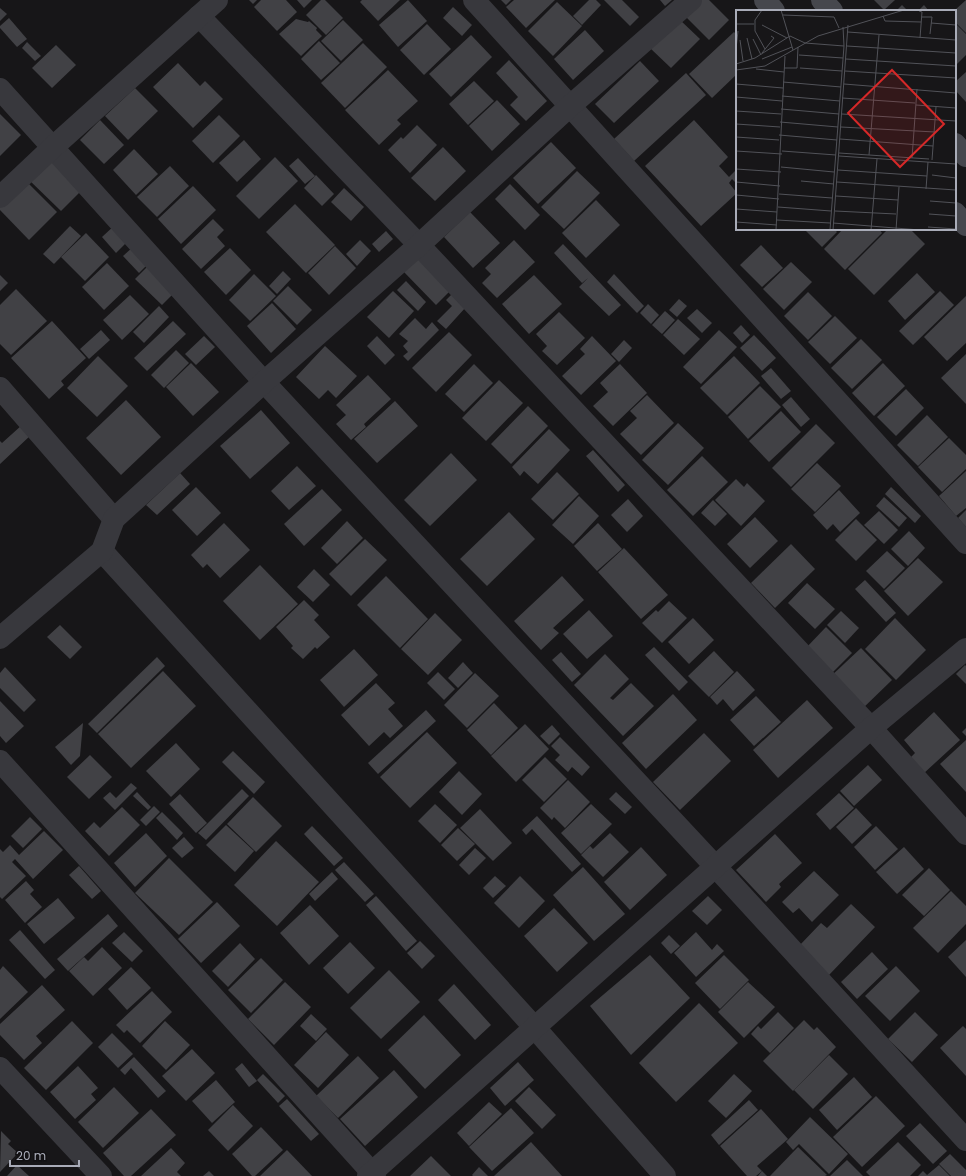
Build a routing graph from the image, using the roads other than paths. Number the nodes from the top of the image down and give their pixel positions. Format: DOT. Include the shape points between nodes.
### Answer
graph roads {
  1 [pos="217,0"];
  2 [pos="474,0"];
  3 [pos="691,0"];
  4 [pos="764,0"];
  5 [pos="822,0"];
  6 [pos="773,10"];
  7 [pos="831,10"];
  8 [pos="199,16"];
  9 [pos="0,90"];
  10 [pos="569,107"];
  11 [pos="956,145"];
  12 [pos="52,148"];
  13 [pos="966,156"];
  14 [pos="0,197"];
  15 [pos="956,214"];
  16 [pos="966,225"];
  17 [pos="420,245"];
  18 [pos="264,382"];
  19 [pos="0,388"];
  20 [pos="114,519"];
  21 [pos="966,543"];
  22 [pos="102,551"];
  23 [pos="0,638"];
  24 [pos="966,649"];
  25 [pos="871,728"];
  26 [pos="0,761"];
  27 [pos="966,834"];
  28 [pos="715,866"];
  29 [pos="535,1028"];
  30 [pos="0,1068"];
  31 [pos="966,1140"];
  32 [pos="372,1175"];
  33 [pos="101,1176"];
  34 [pos="665,1176"];
  1 -- 8 [label="street"];
  2 -- 10 [label="street"];
  3 -- 10 [label="street"];
  4 -- 6 [label="main road"];
  5 -- 7 [label="main road"];
  8 -- 12 [label="street"];
  8 -- 17 [label="street"];
  9 -- 12 [label="street"];
  10 -- 17 [label="street"];
  10 -- 21 [label="street"];
  11 -- 13 [label="main road"];
  12 -- 14 [label="street"];
  12 -- 18 [label="street"];
  15 -- 16 [label="main road"];
  17 -- 18 [label="street"];
  17 -- 25 [label="street"];
  18 -- 20 [label="street"];
  18 -- 28 [label="street"];
  19 -- 20 [label="street"];
  20 -- 22 [label="street"];
  22 -- 23 [label="street"];
  22 -- 29 [label="street"];
  24 -- 25 [label="street"];
  25 -- 27 [label="street"];
  25 -- 28 [label="street"];
  26 -- 32 [label="street"];
  28 -- 29 [label="street"];
  28 -- 31 [label="street"];
  29 -- 32 [label="street"];
  29 -- 34 [label="street"];
  30 -- 33 [label="street"];
}
